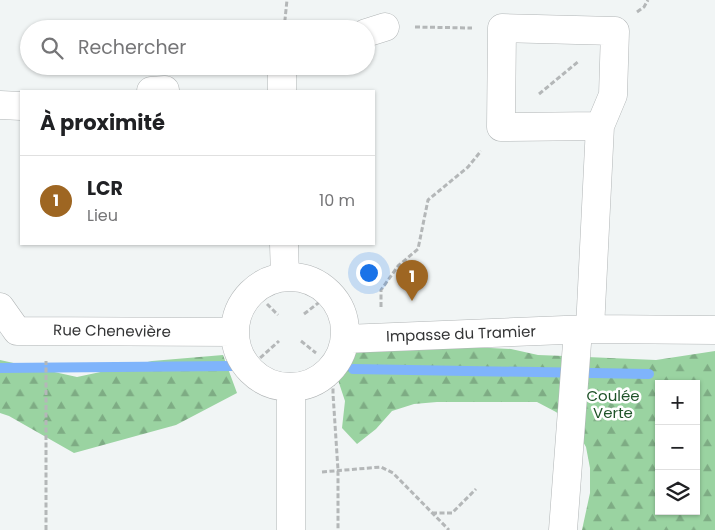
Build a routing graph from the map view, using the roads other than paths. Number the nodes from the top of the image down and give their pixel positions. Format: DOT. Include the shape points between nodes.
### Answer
graph roads {
  1 [pos="282,75"];
  2 [pos="282,90"];
  3 [pos="0,105"];
  4 [pos="20,106"];
  5 [pos="600,126"];
  6 [pos="284,245"];
  7 [pos="284,277"];
  8 [pos="0,307"];
  9 [pos="344,330"];
  10 [pos="584,330"];
  11 [pos="715,330"];
  12 [pos="235,332"];
  13 [pos="291,387"];
  14 [pos="291,530"];
  15 [pos="563,530"];
  1 -- 2 [label="street"];
  3 -- 4 [label="street"];
  5 -- 5 [label="street" via="613,95 615,31 502,28 501,127"];
  5 -- 10 [label="street"];
  6 -- 7 [label="street"];
  7 -- 9 [label="street" via="309,280 330,294 339,306"];
  7 -- 12 [label="street" via="263,284 254,291 237,317"];
  8 -- 12 [label="street, Rue Chenevière" via="17,330"];
  9 -- 10 [label="street, Impasse du Tramier"];
  9 -- 13 [label="street" via="340,354 333,366 321,377"];
  10 -- 11 [label="street, Impasse du Tramier"];
  10 -- 15 [label="street"];
  12 -- 13 [label="street" via="239,352 249,368 275,385"];
  13 -- 14 [label="street"];
}
